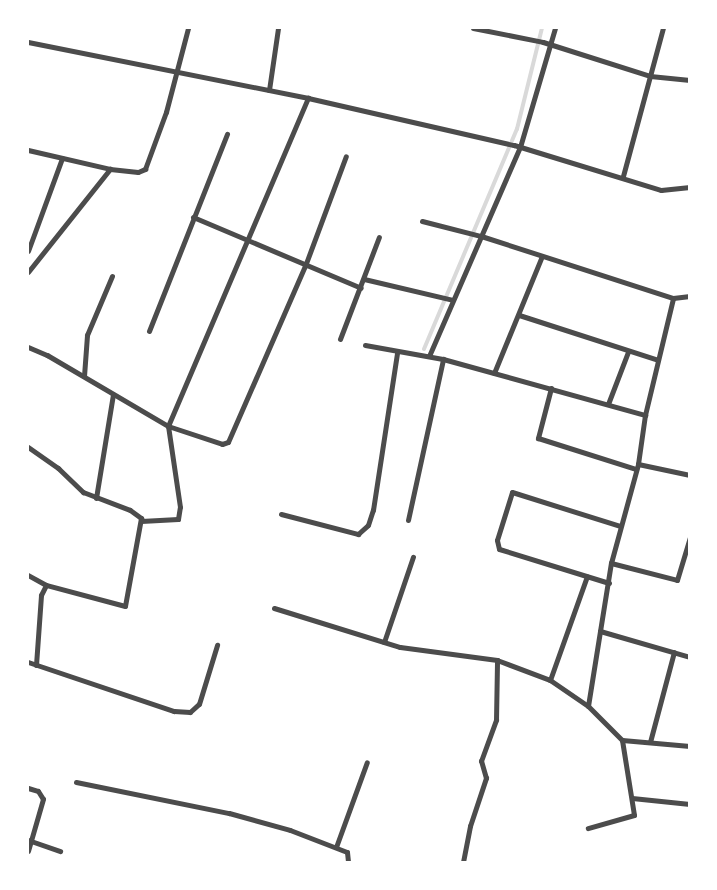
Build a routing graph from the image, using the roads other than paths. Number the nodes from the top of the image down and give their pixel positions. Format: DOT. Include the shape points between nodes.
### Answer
graph roads {
  1 [pos="188,28"];
  2 [pos="278,28"];
  3 [pos="473,28"];
  4 [pos="554,28"];
  5 [pos="663,28"];
  6 [pos="28,42"];
  7 [pos="550,44"];
  8 [pos="177,73"];
  9 [pos="650,76"];
  10 [pos="690,80"];
  11 [pos="269,90"];
  12 [pos="308,98"];
  13 [pos="227,134"];
  14 [pos="520,147"];
  15 [pos="28,150"];
  16 [pos="346,156"];
  17 [pos="62,158"];
  18 [pos="110,169"];
  19 [pos="623,176"];
  20 [pos="690,187"];
  21 [pos="193,217"];
  22 [pos="422,221"];
  23 [pos="476,235"];
  24 [pos="379,237"];
  25 [pos="248,240"];
  26 [pos="28,252"];
  27 [pos="542,256"];
  28 [pos="305,266"];
  29 [pos="28,272"];
  30 [pos="112,276"];
  31 [pos="364,279"];
  32 [pos="360,288"];
  33 [pos="690,296"];
  34 [pos="673,298"];
  35 [pos="448,299"];
  36 [pos="519,315"];
  37 [pos="149,331"];
  38 [pos="340,339"];
  39 [pos="364,345"];
  40 [pos="28,347"];
  41 [pos="628,352"];
  42 [pos="397,353"];
  43 [pos="429,356"];
  44 [pos="443,359"];
  45 [pos="658,360"];
  46 [pos="494,373"];
  47 [pos="84,376"];
  48 [pos="551,388"];
  49 [pos="112,394"];
  50 [pos="608,404"];
  51 [pos="645,415"];
  52 [pos="168,426"];
  53 [pos="28,447"];
  54 [pos="637,466"];
  55 [pos="690,475"];
  56 [pos="96,498"];
  57 [pos="281,514"];
  58 [pos="408,520"];
  59 [pos="141,521"];
  60 [pos="620,526"];
  61 [pos="690,537"];
  62 [pos="413,557"];
  63 [pos="611,563"];
  64 [pos="28,575"];
  65 [pos="587,576"];
  66 [pos="609,583"];
  67 [pos="46,585"];
  68 [pos="274,608"];
  69 [pos="600,631"];
  70 [pos="384,642"];
  71 [pos="217,645"];
  72 [pos="674,652"];
  73 [pos="690,657"];
  74 [pos="497,660"];
  75 [pos="28,662"];
  76 [pos="36,665"];
  77 [pos="550,680"];
  78 [pos="588,706"];
  79 [pos="622,740"];
  80 [pos="650,742"];
  81 [pos="690,746"];
  82 [pos="367,762"];
  83 [pos="76,782"];
  84 [pos="28,788"];
  85 [pos="632,798"];
  86 [pos="690,804"];
  87 [pos="588,828"];
  88 [pos="29,841"];
  89 [pos="336,847"];
  90 [pos="28,851"];
  91 [pos="60,851"];
  92 [pos="348,862"];
  93 [pos="463,862"];
  1 -- 8 [label="street"];
  2 -- 11 [label="street"];
  3 -- 7 [label="street"];
  4 -- 7 [label="street"];
  5 -- 9 [label="street"];
  6 -- 8 [label="street"];
  7 -- 9 [label="street"];
  7 -- 14 [label="street"];
  8 -- 11 [label="street"];
  8 -- 18 [label="street" via="145,169 138,172"];
  9 -- 10 [label="street"];
  9 -- 19 [label="street"];
  11 -- 12 [label="street"];
  12 -- 14 [label="street"];
  12 -- 25 [label="street"];
  13 -- 21 [label="street"];
  14 -- 19 [label="street"];
  14 -- 23 [label="street"];
  15 -- 17 [label="street"];
  16 -- 28 [label="street"];
  17 -- 18 [label="street"];
  17 -- 26 [label="street"];
  18 -- 29 [label="street"];
  19 -- 20 [label="street" via="661,190"];
  21 -- 25 [label="street"];
  21 -- 37 [label="street"];
  22 -- 23 [label="street"];
  23 -- 27 [label="street"];
  23 -- 35 [label="street"];
  24 -- 31 [label="street"];
  25 -- 28 [label="street"];
  25 -- 52 [label="street"];
  27 -- 34 [label="street"];
  27 -- 36 [label="street"];
  28 -- 32 [label="street"];
  28 -- 52 [label="street" via="228,442 222,444"];
  30 -- 47 [label="street" via="87,335"];
  31 -- 32 [label="street"];
  31 -- 35 [label="street"];
  32 -- 38 [label="street"];
  33 -- 34 [label="street"];
  34 -- 45 [label="street"];
  35 -- 43 [label="street"];
  36 -- 41 [label="street"];
  36 -- 46 [label="street"];
  39 -- 42 [label="street"];
  40 -- 47 [label="street"];
  41 -- 45 [label="street"];
  41 -- 50 [label="street"];
  42 -- 43 [label="street"];
  42 -- 57 [label="street" via="368,525 358,534"];
  43 -- 44 [label="street"];
  44 -- 46 [label="street"];
  44 -- 58 [label="street"];
  45 -- 51 [label="street"];
  46 -- 48 [label="street"];
  47 -- 49 [label="street"];
  48 -- 50 [label="street"];
  48 -- 54 [label="street" via="538,438"];
  49 -- 52 [label="street"];
  49 -- 56 [label="street"];
  50 -- 51 [label="street"];
  51 -- 54 [label="street"];
  52 -- 59 [label="street" via="180,515 176,520"];
  53 -- 56 [label="street" via="58,468 83,492"];
  54 -- 55 [label="street"];
  54 -- 60 [label="street"];
  56 -- 59 [label="street" via="135,512"];
  59 -- 67 [label="street" via="125,606"];
  60 -- 63 [label="street"];
  60 -- 65 [label="street" via="515,492 511,494 498,540 499,549"];
  61 -- 63 [label="street" via="677,580"];
  62 -- 70 [label="street"];
  63 -- 66 [label="street"];
  64 -- 67 [label="street"];
  65 -- 66 [label="street"];
  65 -- 77 [label="street"];
  66 -- 69 [label="street"];
  67 -- 76 [label="street" via="41,595"];
  68 -- 70 [label="street"];
  69 -- 72 [label="street"];
  69 -- 78 [label="street"];
  70 -- 74 [label="street" via="410,649"];
  71 -- 76 [label="street" via="199,704 190,712 174,711"];
  72 -- 73 [label="street"];
  72 -- 80 [label="street"];
  74 -- 77 [label="street"];
  74 -- 93 [label="street" via="496,720 481,761 486,778 470,826"];
  75 -- 76 [label="street"];
  77 -- 78 [label="street"];
  78 -- 79 [label="street"];
  79 -- 80 [label="street"];
  79 -- 85 [label="street"];
  80 -- 81 [label="street"];
  82 -- 89 [label="street"];
  83 -- 89 [label="street" via="229,813"];
  84 -- 88 [label="street" via="38,791 43,800"];
  85 -- 86 [label="street"];
  85 -- 87 [label="street" via="634,815"];
  88 -- 90 [label="street"];
  88 -- 91 [label="street"];
  89 -- 92 [label="street" via="346,852"];
}
